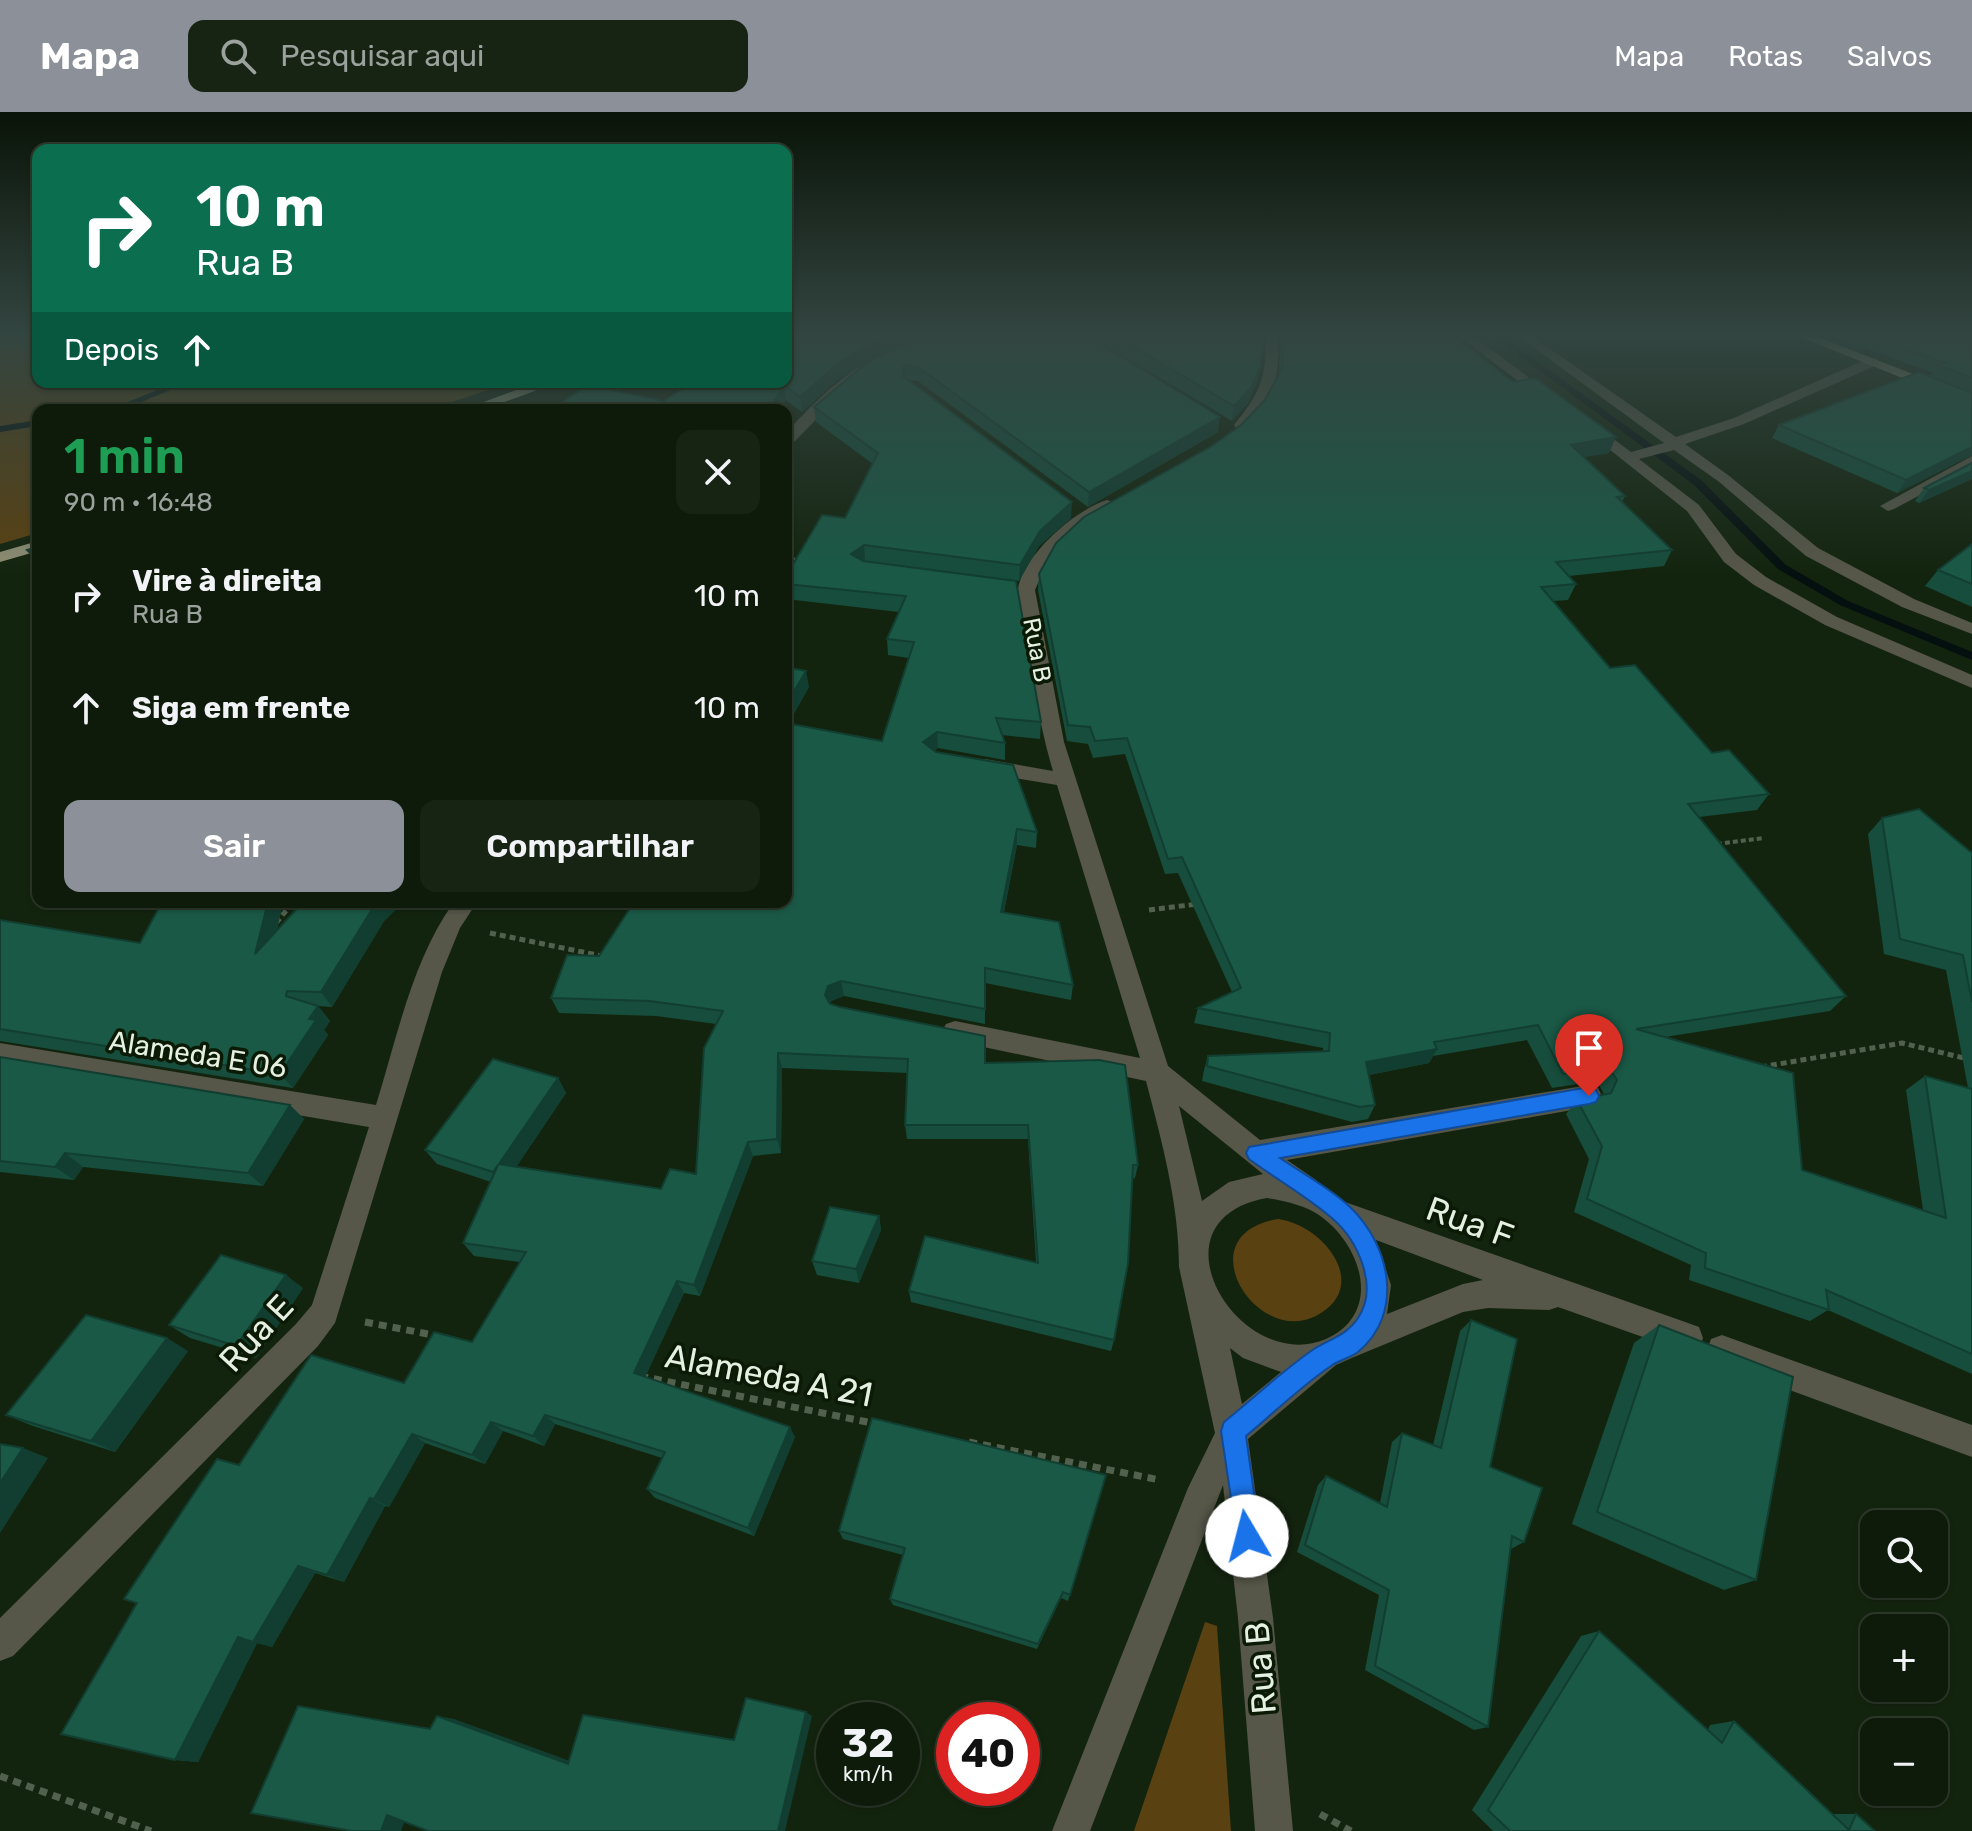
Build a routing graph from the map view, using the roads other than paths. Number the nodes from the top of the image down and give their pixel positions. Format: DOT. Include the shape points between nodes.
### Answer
graph roads {
  1 [pos="810,414"];
  2 [pos="1255,414"];
  3 [pos="1572,414"];
  4 [pos="1628,414"];
  5 [pos="1754,414"];
  6 [pos="1226,428"];
  7 [pos="792,435"];
  8 [pos="1670,446"];
  9 [pos="1635,456"];
  10 [pos="1972,461"];
  11 [pos="1125,496"];
  12 [pos="1888,506"];
  13 [pos="32,548"];
  14 [pos="0,557"];
  15 [pos="1972,629"];
  16 [pos="1972,682"];
  17 [pos="966,763"];
  18 [pos="1066,780"];
  19 [pos="462,908"];
  20 [pos="933,1027"];
  21 [pos="0,1054"];
  22 [pos="1157,1072"];
  23 [pos="1589,1096"];
  24 [pos="385,1118"];
  25 [pos="1256,1153"];
  26 [pos="1314,1195"];
  27 [pos="1341,1213"];
  28 [pos="1195,1240"];
  29 [pos="1202,1296"];
  30 [pos="1575,1297"];
  31 [pos="1336,1351"];
  32 [pos="1233,1431"];
  33 [pos="1972,1441"];
  34 [pos="0,1643"];
  35 [pos="1071,1831"];
  36 [pos="1274,1831"];
  1 -- 7 [label="street"];
  2 -- 6 [label="street"];
  3 -- 9 [label="street"];
  4 -- 8 [label="street"];
  5 -- 8 [label="street"];
  8 -- 9 [label="street"];
  8 -- 15 [label="street" via="1723,478 1839,569"];
  9 -- 16 [label="street" via="1693,508 1730,558 1760,581 1831,621"];
  10 -- 12 [label="street"];
  11 -- 18 [label="street, Rua B" via="1079,513 1019,590"];
  13 -- 14 [label="main road"];
  17 -- 18 [label="street"];
  18 -- 22 [label="street, Rua B"];
  19 -- 24 [label="street, Rua E" via="430,972"];
  20 -- 22 [label="street"];
  21 -- 24 [label="street, Alameda E 06"];
  22 -- 25 [label="street"];
  22 -- 28 [label="street, Rua B"];
  23 -- 25 [label="street"];
  24 -- 34 [label="street, Rua E" via="324,1313"];
  25 -- 26 [label="street"];
  26 -- 27 [label="street"];
  26 -- 28 [label="street" via="1284,1186 1254,1187 1227,1196 1207,1215"];
  27 -- 30 [label="street, Rua F"];
  27 -- 31 [label="street" via="1362,1237 1375,1266 1377,1296 1369,1324"];
  28 -- 29 [label="street" via="1194,1267"];
  29 -- 31 [label="street" via="1239,1340 1266,1354 1295,1360"];
  29 -- 32 [label="street, Rua B"];
  30 -- 31 [label="street" via="1463,1298"];
  30 -- 33 [label="street, Rua F"];
  31 -- 32 [label="street"];
  32 -- 35 [label="street" via="1204,1488"];
  32 -- 36 [label="street, Rua B" via="1251,1563"];
}
